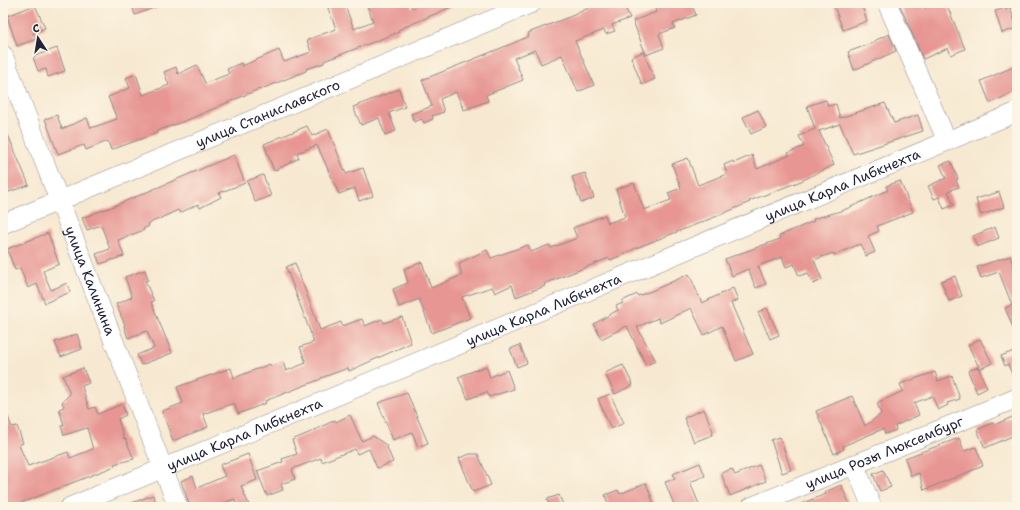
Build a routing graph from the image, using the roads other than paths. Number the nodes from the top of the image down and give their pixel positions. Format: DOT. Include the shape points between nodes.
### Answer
graph roads {
  1 [pos="532,3"];
  2 [pos="887,3"];
  3 [pos="3,55"];
  4 [pos="1017,112"];
  5 [pos="947,141"];
  6 [pos="60,200"];
  7 [pos="3,224"];
  8 [pos="1017,398"];
  9 [pos="854,464"];
  10 [pos="163,467"];
  11 [pos="70,507"];
  12 [pos="178,507"];
  13 [pos="751,507"];
  14 [pos="872,507"];
  1 -- 6 [label="street, улица Станиславского"];
  2 -- 5 [label="street"];
  3 -- 6 [label="street, улица Калинина"];
  4 -- 5 [label="street, улица Карла Либкнехта"];
  5 -- 10 [label="street, улица Карла Либкнехта"];
  6 -- 7 [label="street, улица Станиславского"];
  6 -- 10 [label="street, улица Калинина"];
  8 -- 9 [label="street, улица Розы Люксембург"];
  9 -- 13 [label="street, улица Розы Люксембург"];
  9 -- 14 [label="street"];
  10 -- 11 [label="street, улица Карла Либкнехта"];
  10 -- 12 [label="street, улица Калинина"];
}
